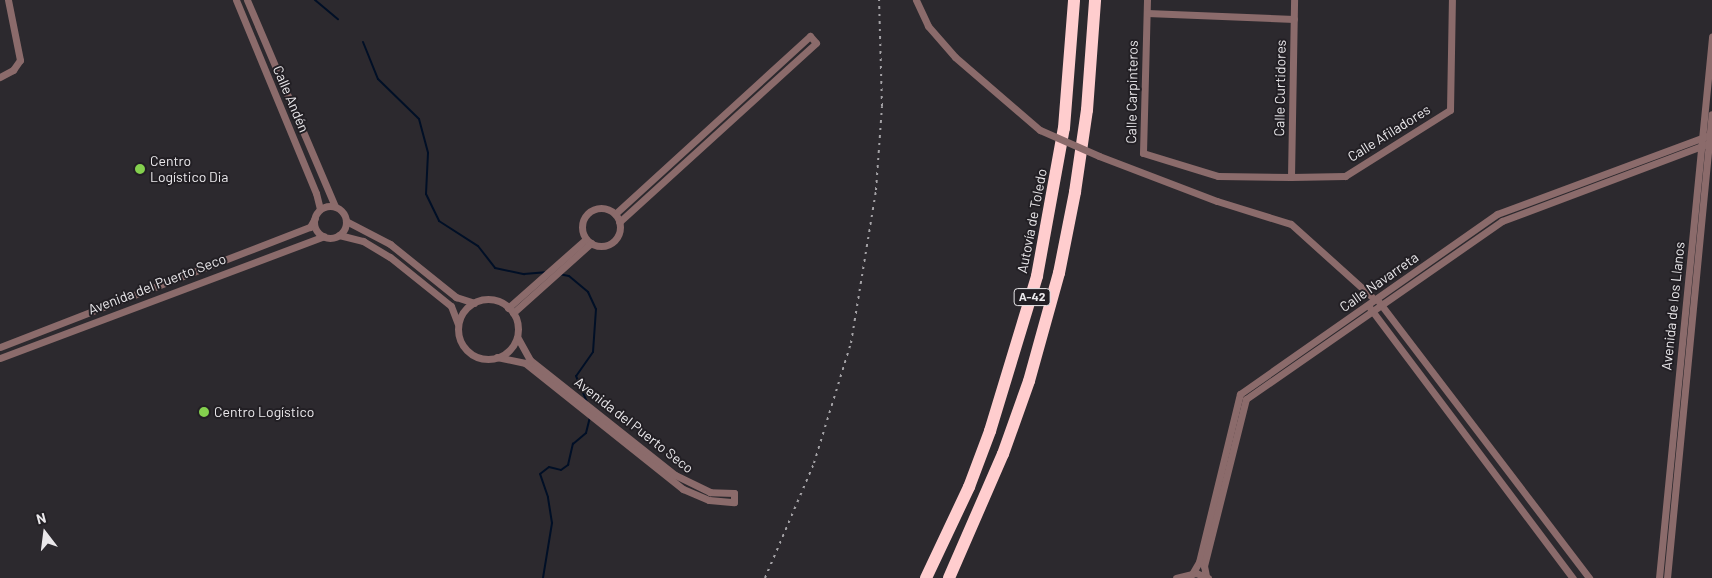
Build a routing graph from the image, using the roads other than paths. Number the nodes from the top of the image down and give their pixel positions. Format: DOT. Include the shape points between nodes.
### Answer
graph roads {
  1 [pos="8,0"];
  2 [pos="236,0"];
  3 [pos="247,0"];
  4 [pos="916,0"];
  5 [pos="1074,0"];
  6 [pos="1094,0"];
  7 [pos="1147,0"];
  8 [pos="1294,0"];
  9 [pos="1452,0"];
  10 [pos="1147,13"];
  11 [pos="1294,19"];
  12 [pos="1712,37"];
  13 [pos="0,77"];
  14 [pos="1712,114"];
  15 [pos="1712,119"];
  16 [pos="1702,137"];
  17 [pos="1711,138"];
  18 [pos="1701,146"];
  19 [pos="1691,150"];
  20 [pos="1700,156"];
  21 [pos="1291,176"];
  22 [pos="334,206"];
  23 [pos="320,209"];
  24 [pos="615,214"];
  25 [pos="315,218"];
  26 [pos="346,221"];
  27 [pos="619,222"];
  28 [pos="339,235"];
  29 [pos="324,236"];
  30 [pos="588,241"];
  31 [pos="552,273"];
  32 [pos="1374,297"];
  33 [pos="474,303"];
  34 [pos="1381,305"];
  35 [pos="1370,308"];
  36 [pos="510,311"];
  37 [pos="458,324"];
  38 [pos="517,337"];
  39 [pos="0,347"];
  40 [pos="0,358"];
  41 [pos="498,358"];
  42 [pos="1192,574"];
  43 [pos="1207,577"];
  44 [pos="926,578"];
  45 [pos="949,578"];
  46 [pos="1176,578"];
  47 [pos="1573,578"];
  48 [pos="1589,578"];
  49 [pos="1659,578"];
  50 [pos="1667,578"];
  1 -- 13 [label="street" via="20,60 13,70"];
  2 -- 23 [label="street, Calle Andén"];
  3 -- 22 [label="street, Calle Andén"];
  4 -- 32 [label="street, bridge" via="928,26 955,58 1040,130 1217,201 1292,224"];
  5 -- 44 [label="highway, Autovía de Toledo / A-42" via="1064,128 1038,276 990,431 969,487"];
  6 -- 45 [label="highway, A-42" via="1087,110 1076,192 1059,273 1029,381 1006,445 973,529"];
  7 -- 10 [label="street, Calle Carpinteros"];
  8 -- 11 [label="street, Calle Curtidores"];
  9 -- 21 [label="street, Calle Afiladores" via="1450,110 1345,176"];
  10 -- 11 [label="street"];
  10 -- 21 [label="street, Calle Carpinteros" via="1143,153 1218,176"];
  11 -- 21 [label="street, Calle Curtidores"];
  12 -- 16 [label="street, Avenida de los Llanos"];
  14 -- 15 [label="street, Avenida de los Llanos"];
  15 -- 17 [label="street, Avenida de los Llanos"];
  16 -- 17 [label="street, Calle Navarreta"];
  16 -- 18 [label="street, Avenida de los Llanos"];
  16 -- 32 [label="street, Calle Navarreta" via="1497,214"];
  17 -- 18 [label="street, Calle Navarreta"];
  17 -- 50 [label="street, Avenida de los Llanos"];
  18 -- 19 [label="street, Calle Navarreta"];
  18 -- 20 [label="street, Avenida de los Llanos"];
  19 -- 20 [label="street"];
  19 -- 34 [label="street, Calle Navarreta" via="1502,221"];
  20 -- 49 [label="street, Avenida de los Llanos"];
  22 -- 23 [label="street"];
  22 -- 26 [label="street" via="343,212"];
  23 -- 25 [label="street, Avenida del Puerto Seco"];
  24 -- 27 [label="street"];
  24 -- 27 [label="street" via="810,36 816,43"];
  24 -- 30 [label="street" via="598,209 587,215 582,227"];
  25 -- 29 [label="street" via="316,228"];
  25 -- 39 [label="street, Avenida del Puerto Seco" via="310,227"];
  26 -- 28 [label="street"];
  26 -- 33 [label="street" via="390,244 456,297"];
  27 -- 30 [label="street" via="620,231 613,242 602,246"];
  28 -- 29 [label="street, Avenida del Puerto Seco"];
  28 -- 37 [label="street, Avenida del Puerto Seco" via="363,241 390,257 451,306"];
  29 -- 40 [label="street, Avenida del Puerto Seco"];
  30 -- 31 [label="street"];
  30 -- 31 [label="street" via="560,271"];
  31 -- 36 [label="street"];
  31 -- 36 [label="street" via="544,276"];
  32 -- 34 [label="street"];
  32 -- 35 [label="street, Calle Navarreta"];
  33 -- 36 [label="street" via="495,300"];
  33 -- 37 [label="street"];
  34 -- 35 [label="street, Calle Navarreta"];
  34 -- 48 [label="street"];
  35 -- 42 [label="street, Calle Navarreta" via="1240,394 1199,562"];
  35 -- 43 [label="street, Calle Navarreta" via="1246,399 1204,566"];
  35 -- 47 [label="street"];
  36 -- 38 [label="street, Avenida del Puerto Seco" via="518,328"];
  37 -- 41 [label="street, Avenida del Puerto Seco" via="458,335 468,352 487,359"];
  38 -- 41 [label="street" via="506,353"];
  38 -- 41 [label="street, Avenida del Puerto Seco" via="530,360 675,475 710,492 734,494 734,502 709,500 683,489 526,363"];
  42 -- 43 [label="street"];
  42 -- 46 [label="street"];
}
